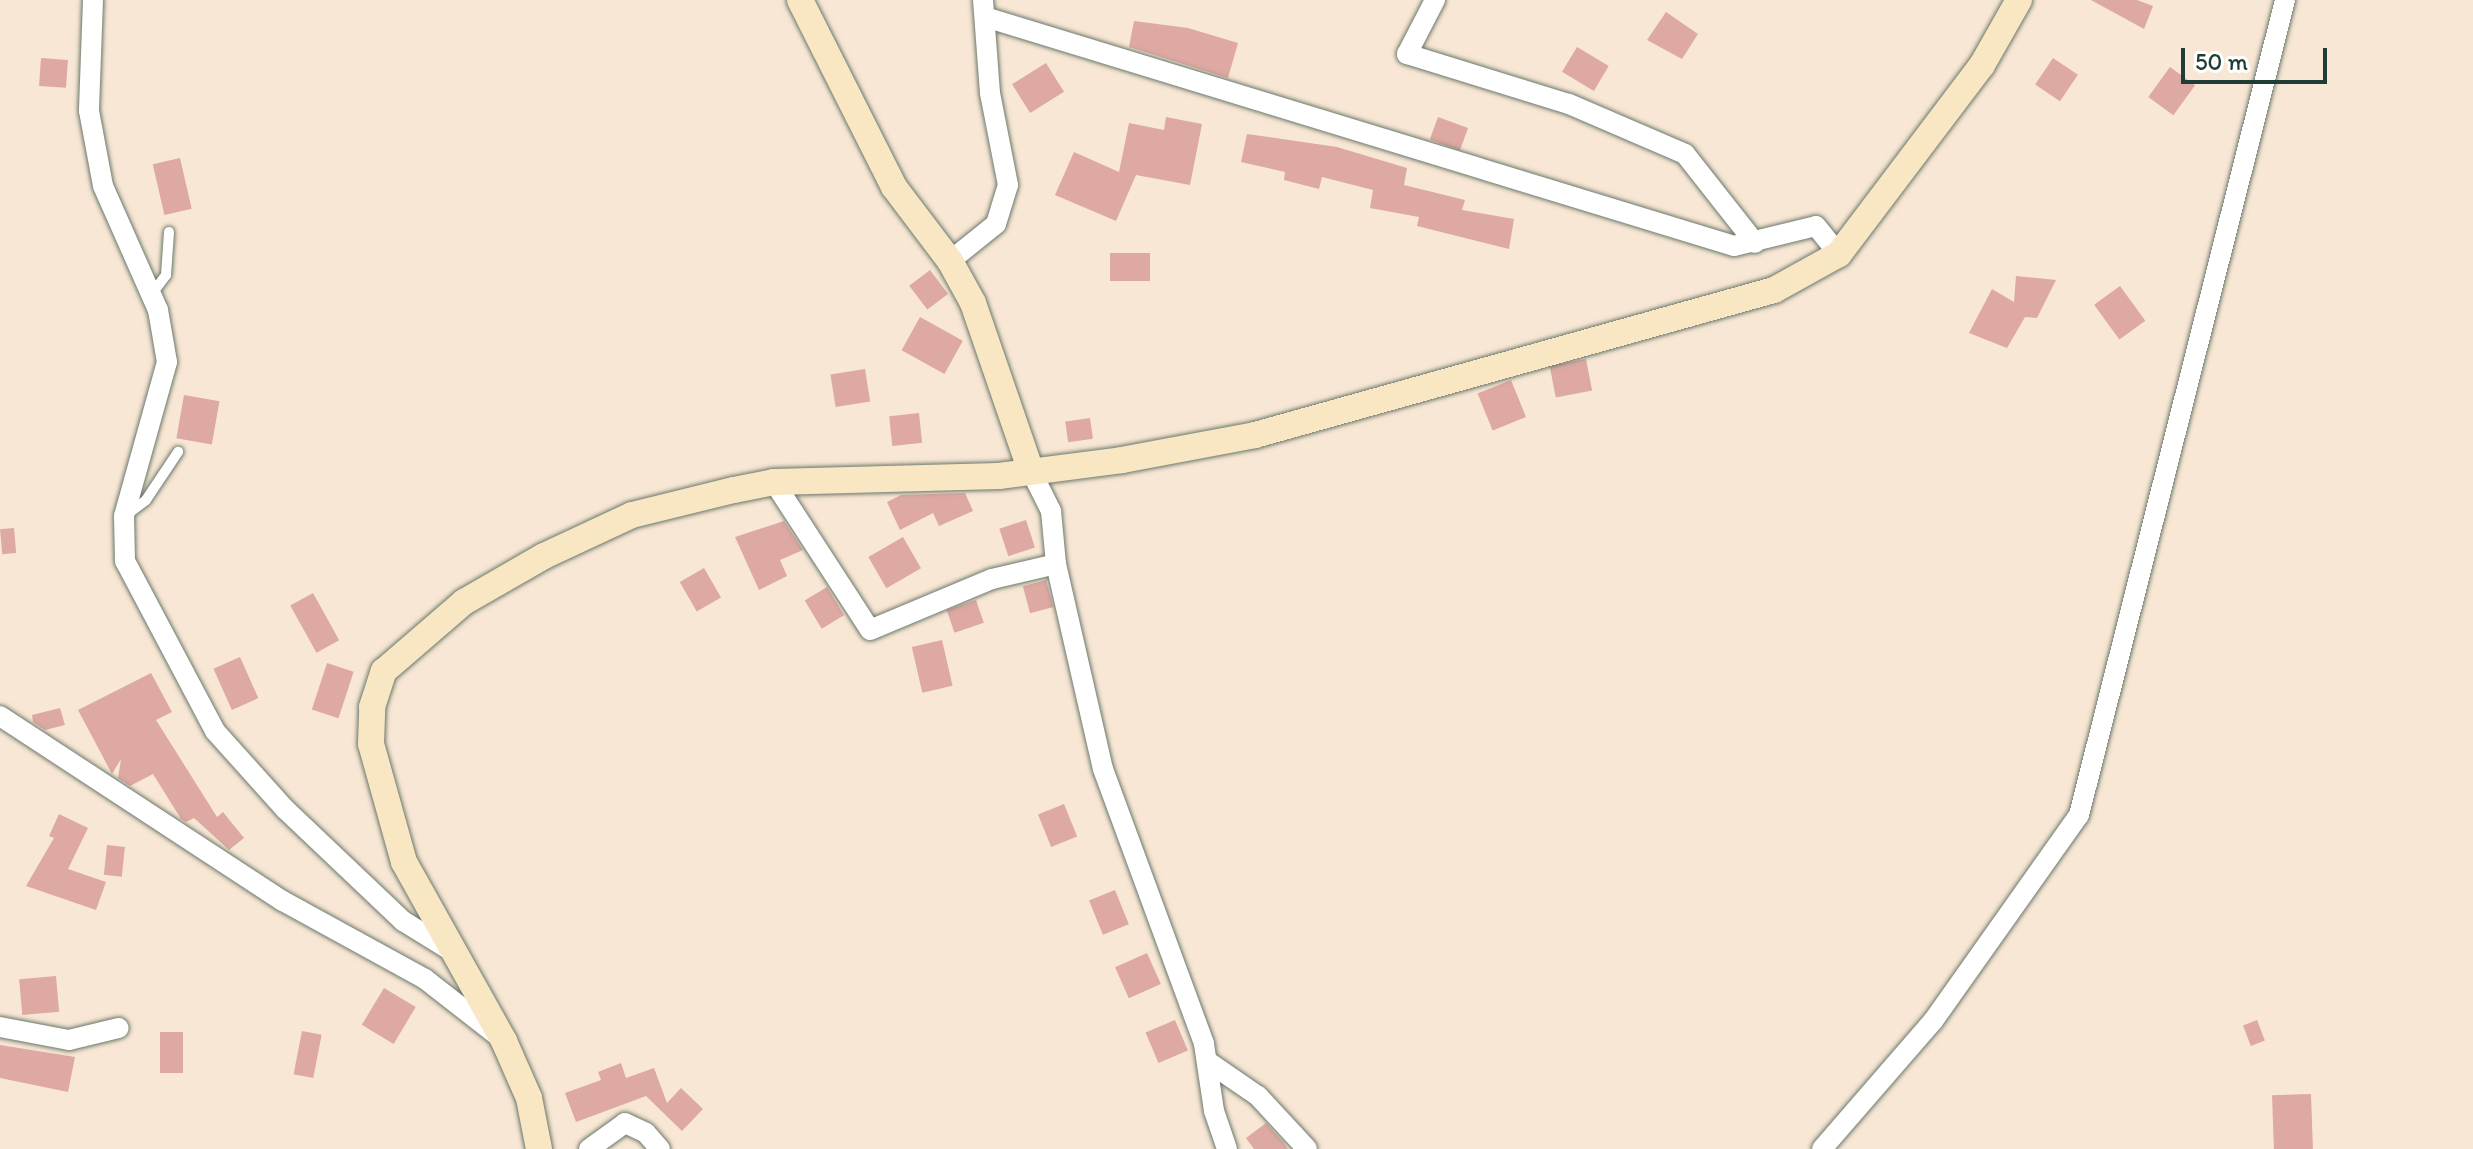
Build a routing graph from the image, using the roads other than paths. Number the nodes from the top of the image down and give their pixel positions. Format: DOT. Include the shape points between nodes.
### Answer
graph roads {
  1 [pos="93,0"];
  2 [pos="800,0"];
  3 [pos="1435,0"];
  4 [pos="2019,0"];
  5 [pos="2285,0"];
  6 [pos="984,9"];
  7 [pos="169,232"];
  8 [pos="1755,243"];
  9 [pos="1839,254"];
  10 [pos="950,261"];
  11 [pos="151,295"];
  12 [pos="178,452"];
  13 [pos="1031,471"];
  14 [pos="774,482"];
  15 [pos="124,516"];
  16 [pos="1056,564"];
  17 [pos="0,716"];
  18 [pos="460,956"];
  19 [pos="0,1027"];
  20 [pos="119,1028"];
  21 [pos="504,1041"];
  22 [pos="1207,1061"];
  23 [pos="539,1149"];
  24 [pos="589,1149"];
  25 [pos="660,1149"];
  26 [pos="1227,1149"];
  27 [pos="1307,1149"];
  28 [pos="1822,1149"];
  1 -- 11 [label="street" via="89,111 103,186"];
  2 -- 10 [label="main road" via="894,187"];
  3 -- 8 [label="street" via="1407,54 1569,104 1685,154"];
  4 -- 9 [label="main road" via="1982,65"];
  5 -- 28 [label="street" via="2079,815 1933,1021"];
  6 -- 8 [label="street" via="1734,246"];
  6 -- 10 [label="street" via="990,93 1008,185 996,224"];
  7 -- 11 [label="lane" via="166,275"];
  8 -- 9 [label="street" via="1816,226"];
  9 -- 13 [label="main road" via="1774,290 1255,435"];
  10 -- 13 [label="main road" via="973,303"];
  11 -- 15 [label="street" via="167,362"];
  12 -- 15 [label="lane" via="146,500"];
  13 -- 14 [label="main road"];
  13 -- 16 [label="street" via="1051,511"];
  14 -- 16 [label="street" via="870,630 992,579"];
  14 -- 18 [label="main road" via="632,515 544,556 464,602 384,671 372,707 371,744 404,862"];
  15 -- 18 [label="street" via="125,561 215,731 285,809 403,921"];
  16 -- 22 [label="street" via="1103,769"];
  17 -- 21 [label="street" via="283,901 425,979"];
  18 -- 21 [label="main road"];
  19 -- 20 [label="street" via="69,1040"];
  21 -- 23 [label="main road" via="529,1098"];
  22 -- 26 [label="street" via="1214,1111"];
  22 -- 27 [label="street" via="1258,1096"];
  24 -- 25 [label="street" via="625,1123 646,1133"];
}
